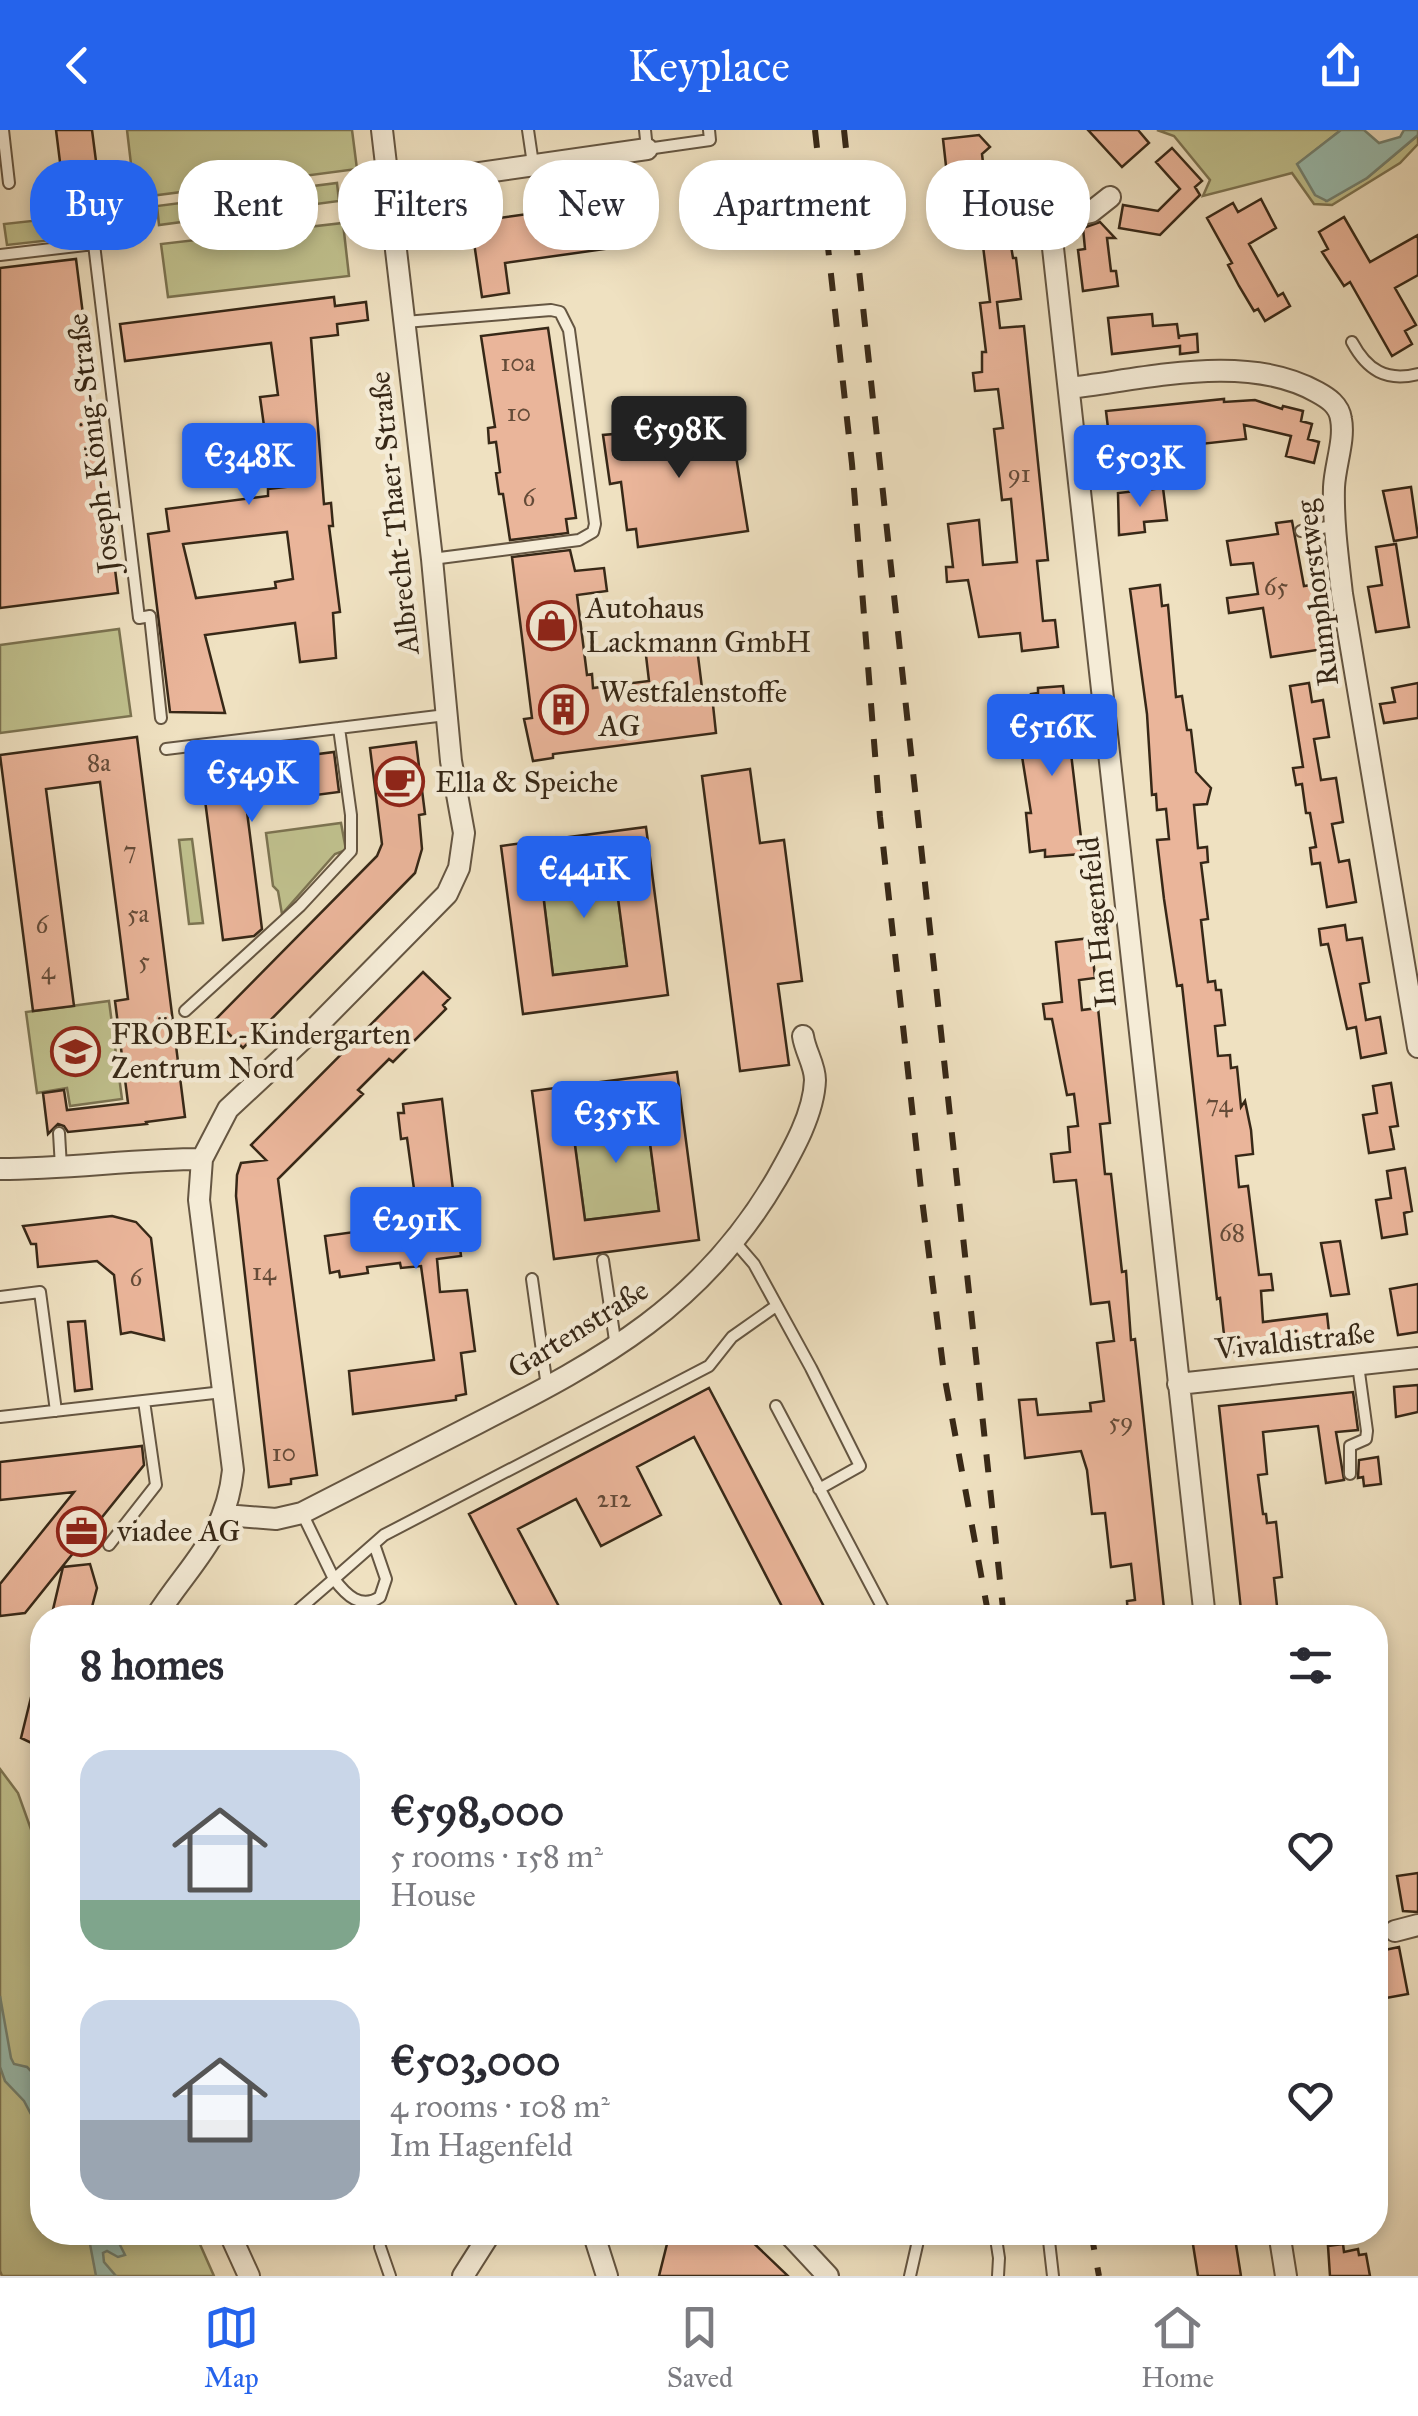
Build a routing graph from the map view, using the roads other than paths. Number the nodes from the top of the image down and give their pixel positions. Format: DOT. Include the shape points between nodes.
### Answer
graph roads {
  1 [pos="3,130"];
  2 [pos="382,130"];
  3 [pos="528,130"];
  4 [pos="708,130"];
  5 [pos="646,139"];
  6 [pos="386,160"];
  7 [pos="532,160"];
  8 [pos="550,160"];
  9 [pos="9,183"];
  10 [pos="1110,197"];
  11 [pos="1090,212"];
  12 [pos="396,250"];
  13 [pos="1053,250"];
  14 [pos="0,255"];
  15 [pos="404,322"];
  16 [pos="1352,342"];
  17 [pos="1418,374"];
  18 [pos="1069,388"];
  19 [pos="1334,526"];
  20 [pos="1301,531"];
  21 [pos="432,559"];
  22 [pos="446,715"];
  23 [pos="162,718"];
  24 [pos="339,728"];
  25 [pos="166,749"];
  26 [pos="185,1011"];
  27 [pos="803,1036"];
  28 [pos="1418,1047"];
  29 [pos="59,1133"];
  30 [pos="202,1158"];
  31 [pos="62,1168"];
  32 [pos="0,1169"];
  33 [pos="736,1242"];
  34 [pos="602,1260"];
  35 [pos="532,1279"];
  36 [pos="0,1297"];
  37 [pos="776,1306"];
  38 [pos="616,1348"];
  39 [pos="1418,1358"];
  40 [pos="1358,1364"];
  41 [pos="1178,1384"];
  42 [pos="547,1388"];
  43 [pos="223,1392"];
  44 [pos="144,1401"];
  45 [pos="776,1406"];
  46 [pos="56,1411"];
  47 [pos="0,1417"];
  48 [pos="1350,1474"];
  49 [pos="819,1489"];
  50 [pos="302,1513"];
  51 [pos="226,1515"];
  52 [pos="374,1544"];
  53 [pos="108,1545"];
  54 [pos="334,1580"];
  55 [pos="164,1605"];
  56 [pos="304,1605"];
  57 [pos="881,1605"];
  58 [pos="1204,1605"];
  59 [pos="1418,1926"];
  60 [pos="1388,1933"];
  61 [pos="235,2245"];
  62 [pos="483,2245"];
  63 [pos="597,2245"];
  64 [pos="799,2245"];
  65 [pos="917,2245"];
  66 [pos="998,2245"];
  67 [pos="1049,2245"];
  68 [pos="1281,2245"];
  69 [pos="380,2246"];
  70 [pos="249,2276"];
  71 [pos="390,2276"];
  72 [pos="463,2276"];
  73 [pos="607,2276"];
  74 [pos="828,2276"];
  75 [pos="910,2276"];
  76 [pos="998,2276"];
  77 [pos="1053,2276"];
  78 [pos="1286,2276"];
  1 -- 9 [label="lane"];
  2 -- 6 [label="street, Albrecht-Thaer-Straße"];
  3 -- 7 [label="lane"];
  4 -- 5 [label="lane" via="710,140"];
  5 -- 8 [label="street"];
  10 -- 11 [label="street"];
  12 -- 15 [label="street, Albrecht-Thaer-Straße"];
  13 -- 18 [label="street, Im Hagenfeld"];
  14 -- 23 [label="lane, Joseph-König-Straße" via="94,244 140,618 150,616"];
  15 -- 21 [label="street, Albrecht-Thaer-Straße"];
  15 -- 21 [label="lane" via="560,312 569,330 595,524 579,540"];
  16 -- 17 [label="lane" via="1376,373"];
  18 -- 19 [label="street, Rumphorstweg" via="1238,370 1302,384 1331,400 1341,417"];
  18 -- 41 [label="street, Im Hagenfeld"];
  19 -- 20 [label="lane"];
  19 -- 28 [label="street, Rumphorstweg"];
  21 -- 22 [label="street, Albrecht-Thaer-Straße"];
  22 -- 24 [label="lane"];
  22 -- 30 [label="street, Albrecht-Thaer-Straße" via="464,833 447,894 228,1109"];
  24 -- 25 [label="lane"];
  24 -- 26 [label="lane" via="351,851"];
  27 -- 33 [label="street, Gartenstraße" via="815,1078 802,1130"];
  29 -- 31 [label="lane"];
  30 -- 31 [label="street"];
  30 -- 43 [label="street" via="200,1200"];
  31 -- 32 [label="street"];
  33 -- 37 [label="lane"];
  33 -- 38 [label="street, Gartenstraße" via="677,1301"];
  34 -- 38 [label="lane"];
  35 -- 42 [label="lane"];
  36 -- 46 [label="lane" via="40,1292"];
  37 -- 49 [label="lane" via="860,1466"];
  37 -- 52 [label="lane" via="732,1337 709,1366"];
  38 -- 42 [label="street, Gartenstraße"];
  39 -- 40 [label="street, Vivaldistraße"];
  40 -- 41 [label="street, Vivaldistraße"];
  40 -- 48 [label="lane" via="1368,1431 1350,1446"];
  41 -- 58 [label="street, Im Hagenfeld"];
  42 -- 50 [label="street, Gartenstraße"];
  43 -- 44 [label="lane"];
  43 -- 51 [label="street" via="233,1470"];
  44 -- 46 [label="lane"];
  44 -- 53 [label="lane" via="156,1484"];
  45 -- 49 [label="lane"];
  46 -- 47 [label="lane"];
  49 -- 57 [label="lane"];
  50 -- 51 [label="street, Gartenstraße" via="276,1519"];
  50 -- 54 [label="lane"];
  51 -- 55 [label="street"];
  52 -- 54 [label="lane"];
  52 -- 54 [label="lane" via="386,1579 380,1597 368,1603 353,1599"];
  54 -- 56 [label="lane"];
  59 -- 60 [label="street"];
  61 -- 70 [label="street"];
  62 -- 72 [label="street"];
  63 -- 73 [label="street"];
  64 -- 74 [label="street"];
  65 -- 75 [label="lane"];
  66 -- 76 [label="lane"];
  67 -- 77 [label="lane"];
  68 -- 78 [label="street"];
  69 -- 71 [label="lane"];
}
